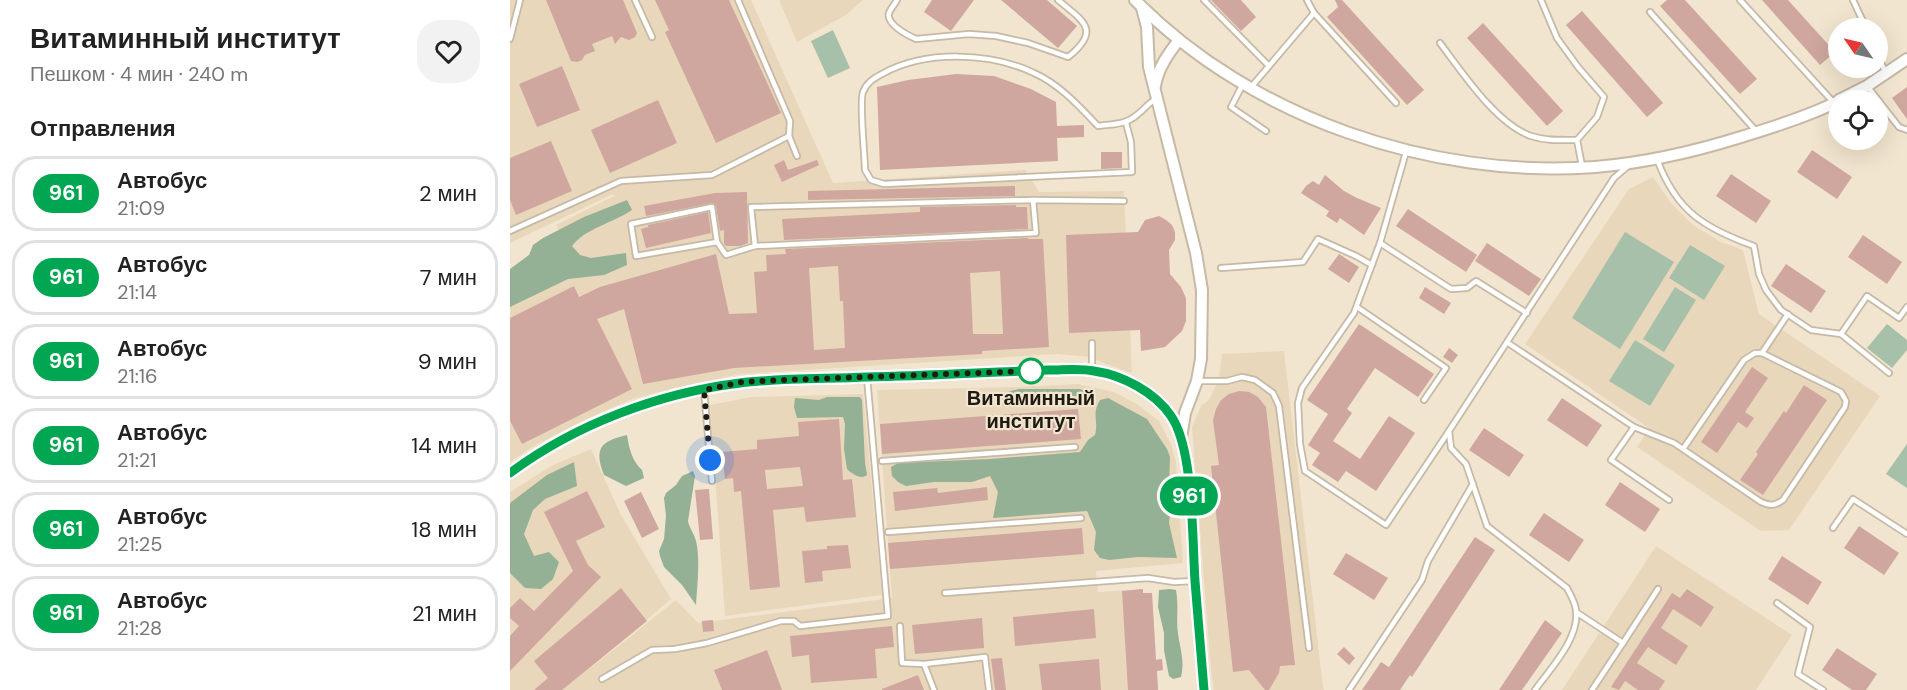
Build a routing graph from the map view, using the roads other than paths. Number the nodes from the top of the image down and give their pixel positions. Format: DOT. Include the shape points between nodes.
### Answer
graph roads {
  1 [pos="520,0"];
  2 [pos="634,0"];
  3 [pos="738,0"];
  4 [pos="897,0"];
  5 [pos="1058,0"];
  6 [pos="1204,0"];
  7 [pos="1307,0"];
  8 [pos="1540,0"];
  9 [pos="1740,0"];
  10 [pos="1853,0"];
  11 [pos="1139,4"];
  12 [pos="1650,12"];
  13 [pos="1314,13"];
  14 [pos="1861,18"];
  15 [pos="652,37"];
  16 [pos="510,39"];
  17 [pos="1179,40"];
  18 [pos="1440,43"];
  19 [pos="1907,59"];
  20 [pos="1269,66"];
  21 [pos="1888,73"];
  22 [pos="1880,78"];
  23 [pos="1246,86"];
  24 [pos="1868,86"];
  25 [pos="1860,90"];
  26 [pos="1828,93"];
  27 [pos="1155,94"];
  28 [pos="1396,103"];
  29 [pos="1828,105"];
  30 [pos="1126,123"];
  31 [pos="1907,130"];
  32 [pos="1266,131"];
  33 [pos="1756,132"];
  34 [pos="789,136"];
  35 [pos="1577,140"];
  36 [pos="1407,149"];
  37 [pos="797,156"];
  38 [pos="1657,159"];
  39 [pos="1632,163"];
  40 [pos="1582,168"];
  41 [pos="1033,200"];
  42 [pos="1124,201"];
  43 [pos="510,231"];
  44 [pos="717,242"];
  45 [pos="1380,243"];
  46 [pos="755,246"];
  47 [pos="1372,265"];
  48 [pos="1221,268"];
  49 [pos="1357,307"];
  50 [pos="1907,307"];
  51 [pos="1527,313"];
  52 [pos="1788,315"];
  53 [pos="1841,334"];
  54 [pos="1092,343"];
  55 [pos="1508,343"];
  56 [pos="1762,353"];
  57 [pos="1092,370"];
  58 [pos="1889,373"];
  59 [pos="867,377"];
  60 [pos="1197,381"];
  61 [pos="704,390"];
  62 [pos="1190,396"];
  63 [pos="1424,400"];
  64 [pos="1162,405"];
  65 [pos="1634,427"];
  66 [pos="1449,431"];
  67 [pos="1181,438"];
  68 [pos="1075,447"];
  69 [pos="1683,450"];
  70 [pos="882,461"];
  71 [pos="510,473"];
  72 [pos="712,481"];
  73 [pos="1473,484"];
  74 [pos="1670,500"];
  75 [pos="1081,518"];
  76 [pos="1833,528"];
  77 [pos="888,532"];
  78 [pos="1907,534"];
  79 [pos="1195,581"];
  80 [pos="1658,589"];
  81 [pos="945,593"];
  82 [pos="1777,603"];
  83 [pos="1576,612"];
  84 [pos="900,626"];
  85 [pos="1623,643"];
  86 [pos="1310,648"];
  87 [pos="924,664"];
  88 [pos="602,679"];
  89 [pos="1537,689"];
  90 [pos="934,690"];
  91 [pos="989,690"];
  92 [pos="1204,690"];
  93 [pos="1349,690"];
  94 [pos="1592,690"];
  95 [pos="1822,690"];
  1 -- 16 [label="lane"];
  2 -- 15 [label="lane"];
  3 -- 34 [label="lane" via="790,121"];
  4 -- 5 [label="lane" via="890,10 890,21 916,39 969,34 996,36 1028,42 1066,57 1088,32 1082,20"];
  6 -- 20 [label="lane"];
  7 -- 13 [label="lane"];
  8 -- 35 [label="lane" via="1557,38 1604,98 1597,117"];
  9 -- 26 [label="lane"];
  10 -- 14 [label="lane"];
  11 -- 17 [label="street"];
  11 -- 27 [label="street" via="1147,27"];
  12 -- 33 [label="lane"];
  13 -- 20 [label="lane"];
  13 -- 28 [label="lane"];
  17 -- 23 [label="street"];
  17 -- 27 [label="street" via="1156,75"];
  18 -- 35 [label="lane" via="1504,120 1530,136"];
  19 -- 21 [label="street"];
  20 -- 23 [label="lane"];
  22 -- 24 [label="street"];
  23 -- 32 [label="lane" via="1231,107"];
  23 -- 36 [label="street" via="1323,124"];
  24 -- 25 [label="street"];
  24 -- 31 [label="lane" via="1899,127"];
  27 -- 30 [label="lane"];
  27 -- 60 [label="street" via="1196,252 1202,290"];
  29 -- 33 [label="street"];
  30 -- 30 [label="lane" via="1098,126 1072,99 1036,73 990,60 959,57 910,62 869,81 862,94 865,170 871,180 884,184 1131,172 1131,142"];
  33 -- 38 [label="street"];
  34 -- 37 [label="lane"];
  34 -- 43 [label="lane" via="712,176 621,181"];
  35 -- 40 [label="lane"];
  36 -- 40 [label="street" via="1499,165"];
  36 -- 45 [label="lane"];
  38 -- 39 [label="street"];
  38 -- 52 [label="lane" via="1676,199 1697,218 1724,235 1754,246 1766,290"];
  39 -- 40 [label="street"];
  39 -- 51 [label="lane" via="1614,178"];
  41 -- 42 [label="lane"];
  41 -- 46 [label="lane" via="1036,233"];
  41 -- 46 [label="lane" via="751,207"];
  44 -- 44 [label="lane" via="636,256 631,224 712,207"];
  44 -- 46 [label="lane" via="726,255"];
  45 -- 47 [label="lane"];
  45 -- 51 [label="lane" via="1451,289 1467,288 1476,281"];
  47 -- 48 [label="lane" via="1318,239 1303,262"];
  47 -- 49 [label="lane"];
  49 -- 63 [label="lane" via="1446,368"];
  49 -- 66 [label="lane" via="1302,388 1298,403 1305,471 1386,525"];
  50 -- 53 [label="lane" via="1899,318 1867,296"];
  51 -- 55 [label="lane"];
  52 -- 53 [label="lane" via="1811,330"];
  52 -- 56 [label="lane"];
  53 -- 58 [label="lane"];
  54 -- 57 [label="lane"];
  55 -- 65 [label="lane"];
  55 -- 66 [label="lane"];
  56 -- 69 [label="lane" via="1744,360"];
  56 -- 69 [label="lane" via="1841,392 1846,401 1783,500 1768,505"];
  57 -- 59 [label="street"];
  57 -- 64 [label="street" via="1121,378"];
  59 -- 61 [label="street" via="742,382"];
  59 -- 88 [label="lane" via="888,616 800,626 794,621 780,621 707,643 652,650"];
  60 -- 62 [label="street"];
  60 -- 86 [label="lane" via="1242,377 1255,380 1273,393 1279,406"];
  61 -- 71 [label="street" via="666,398 602,421"];
  61 -- 72 [label="lane"];
  62 -- 64 [label="street" via="1179,405"];
  62 -- 67 [label="street"];
  64 -- 67 [label="street" via="1172,416"];
  65 -- 69 [label="lane"];
  65 -- 74 [label="lane" via="1611,460"];
  66 -- 73 [label="lane" via="1451,448 1466,464"];
  67 -- 79 [label="street" via="1187,467"];
  68 -- 70 [label="lane"];
  73 -- 83 [label="lane" via="1487,526 1567,588"];
  73 -- 93 [label="lane" via="1428,561 1422,580"];
  75 -- 77 [label="lane"];
  76 -- 78 [label="lane" via="1853,499"];
  79 -- 81 [label="lane" via="1148,578"];
  79 -- 92 [label="street"];
  80 -- 85 [label="lane"];
  82 -- 95 [label="lane" via="1810,627 1798,674"];
  83 -- 85 [label="lane"];
  83 -- 89 [label="lane" via="1573,635"];
  84 -- 87 [label="lane" via="902,663"];
  85 -- 94 [label="lane"];
  87 -- 90 [label="lane"];
  87 -- 91 [label="lane" via="985,657"];
}
